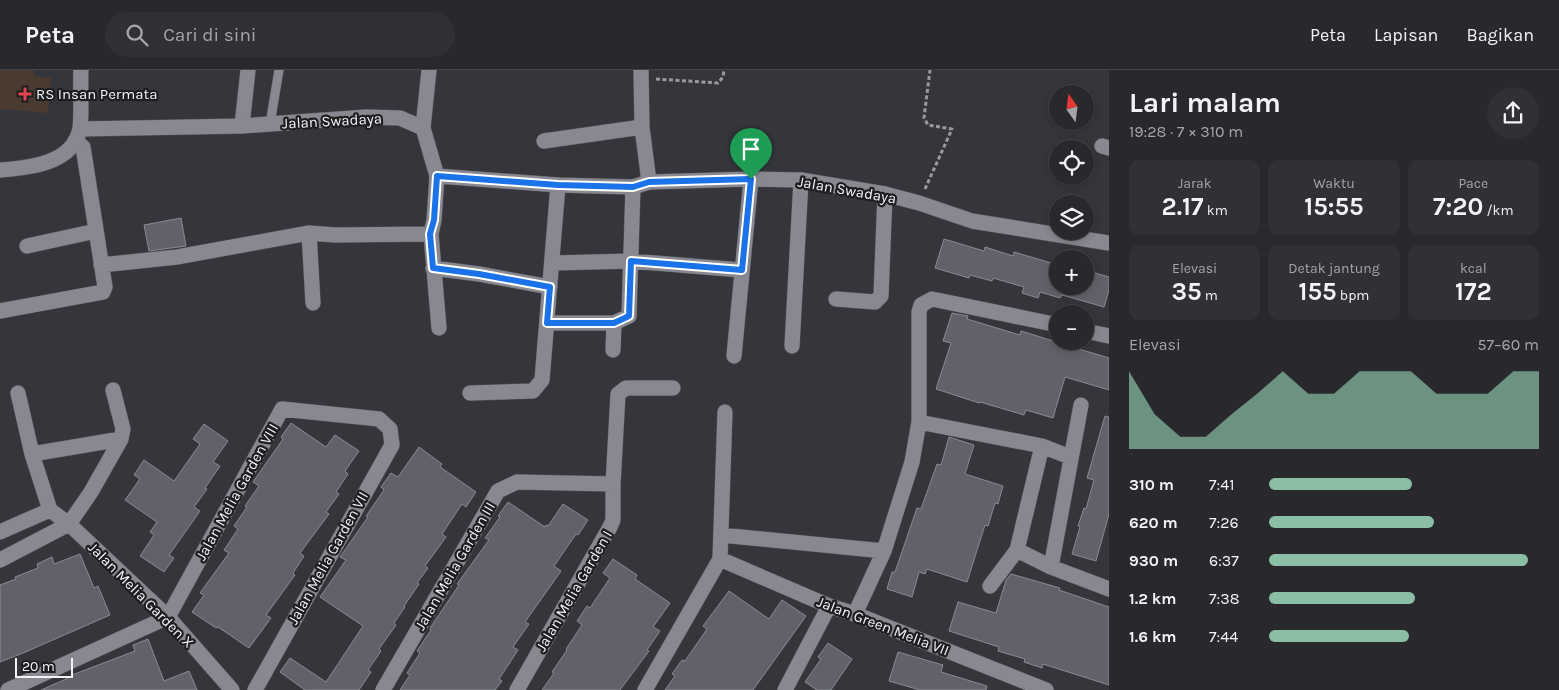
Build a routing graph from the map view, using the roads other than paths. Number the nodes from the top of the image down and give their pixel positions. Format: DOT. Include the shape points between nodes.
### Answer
graph roads {
  1 [pos="80,70"];
  2 [pos="248,70"];
  3 [pos="279,70"];
  4 [pos="429,70"];
  5 [pos="641,74"];
  6 [pos="270,124"];
  7 [pos="242,126"];
  8 [pos="642,127"];
  9 [pos="423,128"];
  10 [pos="77,135"];
  11 [pos="544,141"];
  12 [pos="0,170"];
  13 [pos="437,176"];
  14 [pos="751,179"];
  15 [pos="801,180"];
  16 [pos="649,182"];
  17 [pos="558,185"];
  18 [pos="633,187"];
  19 [pos="884,194"];
  20 [pos="96,231"];
  21 [pos="309,233"];
  22 [pos="430,234"];
  23 [pos="1109,243"];
  24 [pos="26,246"];
  25 [pos="631,261"];
  26 [pos="552,263"];
  27 [pos="101,265"];
  28 [pos="433,268"];
  29 [pos="742,270"];
  30 [pos="550,287"];
  31 [pos="836,299"];
  32 [pos="313,303"];
  33 [pos="0,311"];
  34 [pos="547,323"];
  35 [pos="614,323"];
  36 [pos="1049,323"];
  37 [pos="439,328"];
  38 [pos="1094,333"];
  39 [pos="1109,336"];
  40 [pos="792,346"];
  41 [pos="613,350"];
  42 [pos="734,356"];
  43 [pos="673,388"];
  44 [pos="113,390"];
  45 [pos="18,393"];
  46 [pos="470,393"];
  47 [pos="1081,405"];
  48 [pos="725,412"];
  49 [pos="919,422"];
  50 [pos="387,426"];
  51 [pos="121,439"];
  52 [pos="1042,446"];
  53 [pos="32,454"];
  54 [pos="1070,457"];
  55 [pos="613,484"];
  56 [pos="50,510"];
  57 [pos="69,524"];
  58 [pos="0,532"];
  59 [pos="721,535"];
  60 [pos="1017,550"];
  61 [pos="884,551"];
  62 [pos="720,559"];
  63 [pos="0,560"];
  64 [pos="1051,567"];
  65 [pos="990,586"];
  66 [pos="1109,589"];
  67 [pos="829,606"];
  68 [pos="855,614"];
  69 [pos="168,617"];
  70 [pos="8,690"];
  71 [pos="232,690"];
  72 [pos="256,690"];
  73 [pos="383,690"];
  74 [pos="517,690"];
  75 [pos="644,690"];
  76 [pos="785,690"];
  77 [pos="1046,690"];
  1 -- 10 [label="street"];
  2 -- 7 [label="street"];
  3 -- 6 [label="lane"];
  4 -- 9 [label="street"];
  5 -- 8 [label="street"];
  6 -- 7 [label="street, Jalan Swadaya"];
  6 -- 9 [label="street, Jalan Swadaya" via="400,118"];
  7 -- 10 [label="street, Jalan Swadaya"];
  8 -- 11 [label="street"];
  8 -- 16 [label="street"];
  9 -- 13 [label="street"];
  10 -- 12 [label="street" via="68,151 51,161"];
  10 -- 20 [label="street" via="83,147"];
  13 -- 17 [label="street, Jalan Swadaya"];
  13 -- 22 [label="street"];
  14 -- 15 [label="street, Jalan Swadaya"];
  14 -- 16 [label="street, Jalan Swadaya"];
  14 -- 29 [label="street"];
  15 -- 19 [label="street, Jalan Swadaya"];
  15 -- 40 [label="street"];
  16 -- 18 [label="street, Jalan Swadaya"];
  17 -- 18 [label="street, Jalan Swadaya"];
  17 -- 26 [label="street"];
  18 -- 25 [label="street"];
  19 -- 23 [label="street, Jalan Swadaya" via="972,221"];
  19 -- 31 [label="street" via="882,296 875,302"];
  20 -- 24 [label="street"];
  20 -- 27 [label="street"];
  21 -- 22 [label="street"];
  21 -- 27 [label="street" via="177,257"];
  21 -- 32 [label="street"];
  22 -- 28 [label="street"];
  25 -- 26 [label="street"];
  25 -- 29 [label="street"];
  25 -- 35 [label="street" via="629,316"];
  26 -- 30 [label="street"];
  27 -- 33 [label="street" via="103,292"];
  28 -- 30 [label="street"];
  28 -- 37 [label="street"];
  29 -- 42 [label="street"];
  30 -- 34 [label="street"];
  34 -- 35 [label="street"];
  34 -- 46 [label="street" via="542,380 533,391"];
  35 -- 41 [label="street"];
  36 -- 49 [label="street" via="932,299 923,303 919,312"];
  38 -- 39 [label="street"];
  43 -- 55 [label="street, Jalan Melia Garden I" via="626,388 618,394"];
  44 -- 51 [label="street" via="123,429"];
  45 -- 53 [label="street"];
  47 -- 54 [label="street"];
  48 -- 59 [label="street"];
  49 -- 52 [label="street"];
  49 -- 61 [label="street" via="912,462"];
  50 -- 69 [label="street, Jalan Melia Garden VIII" via="379,419 282,409"];
  50 -- 72 [label="street, Jalan Melia Garden VII" via="392,445"];
  51 -- 53 [label="street"];
  51 -- 57 [label="street"];
  52 -- 54 [label="street"];
  52 -- 60 [label="street"];
  53 -- 56 [label="street"];
  54 -- 64 [label="street"];
  55 -- 73 [label="street, Jalan Melia Garden III" via="516,482 498,491"];
  55 -- 74 [label="street, Jalan Melia Garden I" via="610,528"];
  56 -- 57 [label="street, Jalan Melia Garden X"];
  56 -- 58 [label="street"];
  57 -- 63 [label="street"];
  57 -- 69 [label="street, Jalan Melia Garden X"];
  59 -- 61 [label="street"];
  59 -- 62 [label="street"];
  60 -- 64 [label="street"];
  60 -- 65 [label="street"];
  61 -- 68 [label="street"];
  62 -- 67 [label="street, Jalan Green Melia VII"];
  62 -- 75 [label="street"];
  64 -- 66 [label="street"];
  67 -- 68 [label="street, Jalan Green Melia VII"];
  67 -- 76 [label="street"];
  68 -- 77 [label="street, Jalan Green Melia VII"];
  69 -- 70 [label="street"];
  69 -- 71 [label="street, Jalan Melia Garden X"];
}
